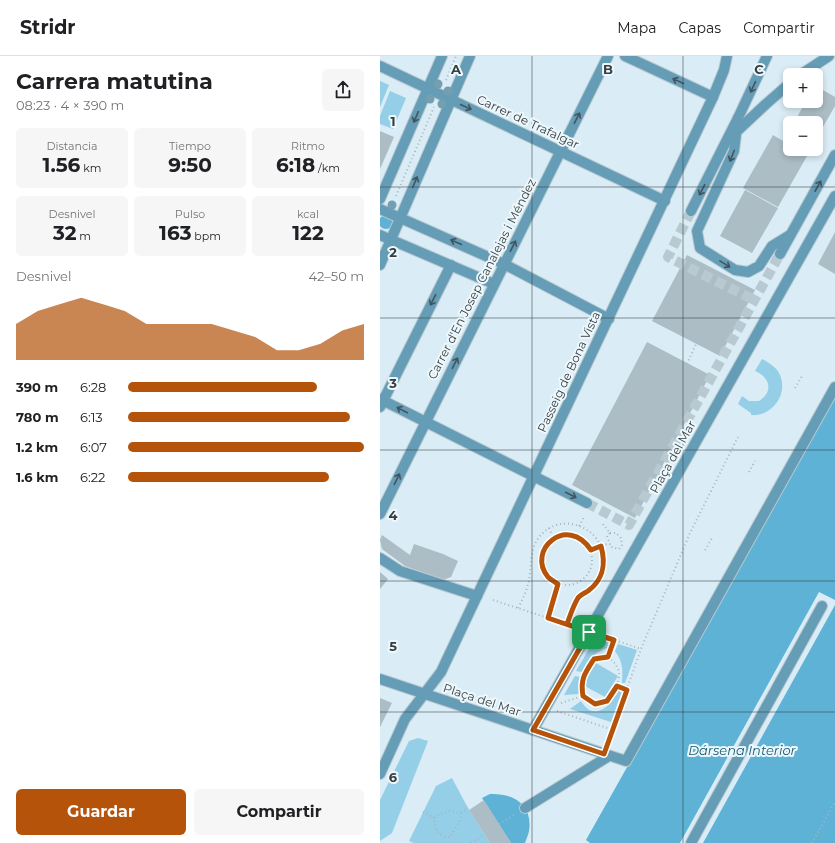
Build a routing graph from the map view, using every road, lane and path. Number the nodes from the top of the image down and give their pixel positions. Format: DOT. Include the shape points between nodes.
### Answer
graph roads {
  1 [pos="442,56"];
  2 [pos="456,56"];
  3 [pos="470,56"];
  4 [pos="608,56"];
  5 [pos="625,56"];
  6 [pos="727,56"];
  7 [pos="767,56"];
  8 [pos="829,56"];
  9 [pos="380,66"];
  10 [pos="811,68"];
  11 [pos="446,80"];
  12 [pos="428,89"];
  13 [pos="783,89"];
  14 [pos="713,97"];
  15 [pos="451,100"];
  16 [pos="434,107"];
  17 [pos="738,118"];
  18 [pos="736,132"];
  19 [pos="723,147"];
  20 [pos="560,151"];
  21 [pos="835,156"];
  22 [pos="396,196"];
  23 [pos="835,196"];
  24 [pos="380,199"];
  25 [pos="665,201"];
  26 [pos="380,209"];
  27 [pos="691,211"];
  28 [pos="400,218"];
  29 [pos="380,235"];
  30 [pos="790,235"];
  31 [pos="391,239"];
  32 [pos="780,254"];
  33 [pos="380,264"];
  34 [pos="504,264"];
  35 [pos="451,265"];
  36 [pos="494,284"];
  37 [pos="609,319"];
  38 [pos="696,344"];
  39 [pos="687,364"];
  40 [pos="802,376"];
  41 [pos="835,386"];
  42 [pos="795,388"];
  43 [pos="381,402"];
  44 [pos="425,422"];
  45 [pos="738,437"];
  46 [pos="755,461"];
  47 [pos="749,472"];
  48 [pos="534,477"];
  49 [pos="587,503"];
  50 [pos="380,514"];
  51 [pos="584,517"];
  52 [pos="603,524"];
  53 [pos="579,526"];
  54 [pos="549,528"];
  55 [pos="610,533"];
  56 [pos="554,538"];
  57 [pos="712,538"];
  58 [pos="609,542"];
  59 [pos="601,546"];
  60 [pos="591,550"];
  61 [pos="706,550"];
  62 [pos="380,558"];
  63 [pos="558,584"];
  64 [pos="477,596"];
  65 [pos="493,600"];
  66 [pos="822,606"];
  67 [pos="518,608"];
  68 [pos="548,618"];
  69 [pos="567,624"];
  70 [pos="589,632"];
  71 [pos="614,640"];
  72 [pos="640,649"];
  73 [pos="608,657"];
  74 [pos="380,679"];
  75 [pos="617,686"];
  76 [pos="627,690"];
  77 [pos="424,694"];
  78 [pos="583,696"];
  79 [pos="546,708"];
  80 [pos="533,730"];
  81 [pos="613,730"];
  82 [pos="607,755"];
  83 [pos="380,772"];
  84 [pos="835,802"];
  85 [pos="468,808"];
  86 [pos="525,808"];
  87 [pos="423,812"];
  88 [pos="461,813"];
  89 [pos="434,818"];
  90 [pos="499,824"];
  91 [pos="484,835"];
  92 [pos="471,843"];
  93 [pos="691,843"];
  94 [pos="812,843"];
  1 -- 12 [label="street"];
  2 -- 11 [label="path"];
  3 -- 15 [label="street"];
  20 -- 4 [label="street, Carrer d'En Josep Canalejas i Méndez, one-way"];
  14 -- 5 [label="street, one-way"];
  6 -- 14 [label="street, Passeig de Bona Vista"];
  7 -- 17 [label="street, one-way"];
  8 -- 10 [label="street"];
  9 -- 12 [label="street, Carrer de Trafalgar"];
  12 -- 15 [label="street, Carrer de Trafalgar"];
  12 -- 24 [label="street, one-way"];
  13 -- 18 [label="street"];
  14 -- 25 [label="street, Passeig de Bona Vista"];
  15 -- 20 [label="street, Carrer de Trafalgar, one-way"];
  28 -- 15 [label="street, one-way"];
  16 -- 22 [label="path"];
  17 -- 18 [label="street"];
  17 -- 19 [label="street"];
  18 -- 19 [label="street"];
  18 -- 30 [label="street, one-way" via="734,151 697,231 700,248 735,270 748,272 759,266 772,246"];
  19 -- 27 [label="street, one-way"];
  20 -- 25 [label="street, Carrer de Trafalgar"];
  34 -- 20 [label="street, Carrer d'En Josep Canalejas i Méndez, one-way"];
  30 -- 21 [label="street, one-way"];
  23 -- 70 [label="street, Plaça del Mar"];
  25 -- 37 [label="street, Passeig de Bona Vista"];
  26 -- 28 [label="street"];
  28 -- 31 [label="street"];
  34 -- 28 [label="street, one-way"];
  29 -- 31 [label="street"];
  30 -- 32 [label="street"];
  31 -- 33 [label="street"];
  31 -- 35 [label="street"];
  34 -- 36 [label="street, Carrer d'En Josep Canalejas i Méndez"];
  34 -- 37 [label="street"];
  35 -- 36 [label="street"];
  35 -- 43 [label="street, one-way"];
  44 -- 36 [label="street, Carrer d'En Josep Canalejas i Méndez, one-way"];
  37 -- 48 [label="street, Passeig de Bona Vista"];
  38 -- 39 [label="path"];
  40 -- 42 [label="path"];
  41 -- 82 [label="street, Plaça del Mar" via="626,761"];
  44 -- 43 [label="street, one-way"];
  44 -- 48 [label="street"];
  50 -- 44 [label="street, Carrer d'En Josep Canalejas i Méndez, one-way"];
  45 -- 72 [label="path" via="690,533"];
  46 -- 47 [label="path"];
  48 -- 49 [label="street, one-way"];
  48 -- 64 [label="street, Passeig de Bona Vista"];
  51 -- 53 [label="path"];
  52 -- 55 [label="path"];
  53 -- 54 [label="path" via="569,524"];
  53 -- 59 [label="path" via="596,537"];
  54 -- 56 [label="path"];
  54 -- 67 [label="path" via="534,544 529,582"];
  55 -- 58 [label="path" via="607,536"];
  55 -- 58 [label="path" via="616,533 622,545 619,549 611,548"];
  56 -- 60 [label="path" via="564,535 575,536 585,542"];
  56 -- 63 [label="path" via="546,546 542,562 549,578"];
  57 -- 61 [label="path"];
  58 -- 59 [label="path"];
  59 -- 60 [label="path"];
  59 -- 69 [label="path" via="603,570 598,581 578,597"];
  60 -- 63 [label="path" via="591,570 585,578 568,585"];
  62 -- 64 [label="street" via="400,571"];
  63 -- 68 [label="path"];
  64 -- 77 [label="street, Passeig de Bona Vista" via="441,672"];
  65 -- 67 [label="path"];
  66 -- 93 [label="street"];
  67 -- 68 [label="path"];
  68 -- 69 [label="path"];
  69 -- 70 [label="path"];
  70 -- 71 [label="path"];
  70 -- 79 [label="street, Plaça del Mar"];
  71 -- 72 [label="path"];
  71 -- 73 [label="path"];
  72 -- 76 [label="path"];
  73 -- 75 [label="path" via="615,662 620,674"];
  73 -- 78 [label="path" via="594,659 581,684"];
  74 -- 77 [label="street, Plaça del Mar"];
  75 -- 76 [label="path"];
  75 -- 78 [label="path" via="607,701 595,704"];
  76 -- 81 [label="path"];
  77 -- 80 [label="street, Plaça del Mar"];
  77 -- 83 [label="street, Passeig de Bona Vista" via="404,719"];
  78 -- 79 [label="path"];
  79 -- 80 [label="street, Plaça del Mar"];
  79 -- 81 [label="path"];
  80 -- 82 [label="street, Plaça del Mar"];
  81 -- 82 [label="path"];
  82 -- 86 [label="street"];
  84 -- 94 [label="path"];
  85 -- 88 [label="path"];
  86 -- 90 [label="path"];
  87 -- 89 [label="path"];
  88 -- 89 [label="path" via="449,811"];
  88 -- 89 [label="path" via="461,819 450,837 439,834"];
  91 -- 92 [label="path"];
}
